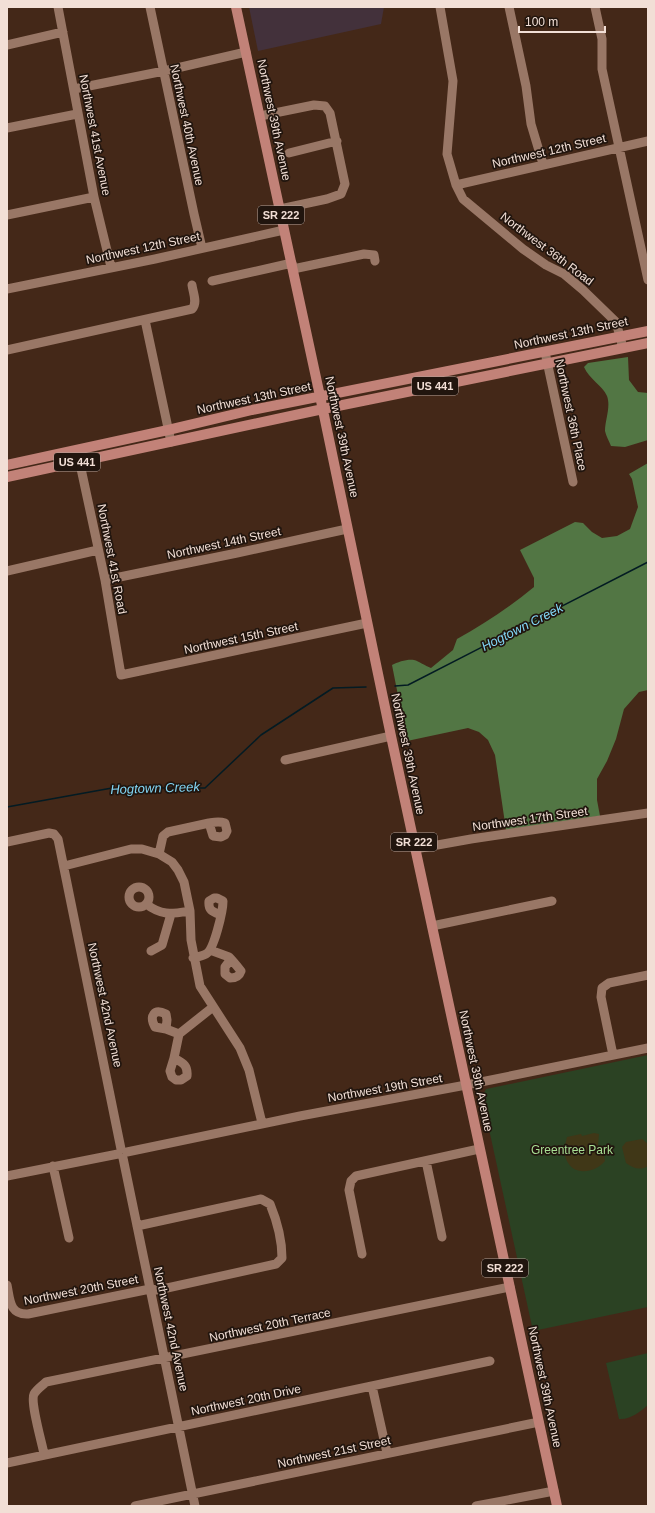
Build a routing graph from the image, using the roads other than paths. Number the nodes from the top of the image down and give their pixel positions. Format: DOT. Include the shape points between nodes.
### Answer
graph roads {
  1 [pos="58,7"];
  2 [pos="150,7"];
  3 [pos="236,7"];
  4 [pos="440,7"];
  5 [pos="509,7"];
  6 [pos="595,7"];
  7 [pos="63,32"];
  8 [pos="7,45"];
  9 [pos="246,52"];
  10 [pos="164,71"];
  11 [pos="74,89"];
  12 [pos="77,114"];
  13 [pos="260,116"];
  14 [pos="7,128"];
  15 [pos="337,141"];
  16 [pos="648,141"];
  17 [pos="619,147"];
  18 [pos="289,153"];
  19 [pos="543,164"];
  20 [pos="456,185"];
  21 [pos="94,196"];
  22 [pos="280,209"];
  23 [pos="7,215"];
  24 [pos="284,230"];
  25 [pos="202,248"];
  26 [pos="375,261"];
  27 [pos="292,266"];
  28 [pos="111,267"];
  29 [pos="648,280"];
  30 [pos="212,281"];
  31 [pos="192,285"];
  32 [pos="7,289"];
  33 [pos="145,320"];
  34 [pos="648,331"];
  35 [pos="621,336"];
  36 [pos="648,343"];
  37 [pos="623,348"];
  38 [pos="7,350"];
  39 [pos="545,352"];
  40 [pos="548,363"];
  41 [pos="320,396"];
  42 [pos="323,409"];
  43 [pos="168,430"];
  44 [pos="171,442"];
  45 [pos="77,450"];
  46 [pos="79,461"];
  47 [pos="7,465"];
  48 [pos="7,477"];
  49 [pos="573,482"];
  50 [pos="347,529"];
  51 [pos="98,550"];
  52 [pos="7,571"];
  53 [pos="105,580"];
  54 [pos="367,623"];
  55 [pos="121,673"];
  56 [pos="391,736"];
  57 [pos="285,760"];
  58 [pos="648,813"];
  59 [pos="209,823"];
  60 [pos="7,842"];
  61 [pos="415,849"];
  62 [pos="159,854"];
  63 [pos="64,866"];
  64 [pos="552,901"];
  65 [pos="146,904"];
  66 [pos="190,911"];
  67 [pos="171,914"];
  68 [pos="221,915"];
  69 [pos="432,926"];
  70 [pos="210,950"];
  71 [pos="151,951"];
  72 [pos="194,958"];
  73 [pos="231,959"];
  74 [pos="648,975"];
  75 [pos="213,1007"];
  76 [pos="166,1029"];
  77 [pos="179,1034"];
  78 [pos="648,1048"];
  79 [pos="613,1055"];
  80 [pos="174,1058"];
  81 [pos="466,1085"];
  82 [pos="262,1123"];
  83 [pos="480,1148"];
  84 [pos="122,1153"];
  85 [pos="426,1161"];
  86 [pos="53,1166"];
  87 [pos="7,1176"];
  88 [pos="137,1226"];
  89 [pos="442,1237"];
  90 [pos="69,1238"];
  91 [pos="362,1254"];
  92 [pos="7,1285"];
  93 [pos="510,1287"];
  94 [pos="150,1289"];
  95 [pos="165,1358"];
  96 [pos="490,1361"];
  97 [pos="372,1386"];
  98 [pos="539,1422"];
  99 [pos="179,1426"];
  100 [pos="386,1453"];
  101 [pos="44,1454"];
  102 [pos="7,1463"];
  103 [pos="554,1490"];
  104 [pos="193,1494"];
  105 [pos="135,1506"];
  106 [pos="196,1506"];
  107 [pos="476,1506"];
  108 [pos="557,1506"];
  1 -- 7 [label="street, Northwest 41st Avenue"];
  2 -- 10 [label="street, Northwest 40th Avenue"];
  3 -- 9 [label="main road, Northwest 39th Avenue / SR 222"];
  4 -- 20 [label="street, Northwest 36th Road" via="453,81 447,154"];
  5 -- 19 [label="street" via="526,86 531,124"];
  6 -- 17 [label="street" via="602,39 602,69"];
  7 -- 8 [label="street"];
  7 -- 11 [label="street, Northwest 41st Avenue"];
  9 -- 10 [label="street"];
  9 -- 13 [label="main road, Northwest 39th Avenue / SR 222"];
  10 -- 11 [label="street"];
  10 -- 25 [label="street, Northwest 40th Avenue"];
  11 -- 12 [label="street, Northwest 41st Avenue"];
  12 -- 14 [label="street"];
  12 -- 21 [label="street, Northwest 41st Avenue"];
  13 -- 15 [label="street" via="314,105 325,106 330,113"];
  13 -- 22 [label="main road, Northwest 39th Avenue / SR 222"];
  15 -- 18 [label="street"];
  15 -- 22 [label="street" via="345,184 341,194"];
  16 -- 17 [label="street, Northwest 12th Street"];
  17 -- 19 [label="street, Northwest 12th Street"];
  17 -- 29 [label="street"];
  19 -- 20 [label="street, Northwest 12th Street"];
  20 -- 35 [label="street, Northwest 36th Road" via="463,199 500,231 546,265 564,274 583,290 616,322"];
  21 -- 23 [label="street"];
  21 -- 28 [label="street, Northwest 41st Avenue"];
  22 -- 24 [label="main road, Northwest 39th Avenue / SR 222"];
  24 -- 25 [label="street, Northwest 12th Street"];
  24 -- 27 [label="main road, Northwest 39th Avenue / SR 222"];
  25 -- 28 [label="street, Northwest 12th Street"];
  26 -- 27 [label="street" via="374,255 364,254"];
  27 -- 30 [label="street"];
  27 -- 41 [label="main road, Northwest 39th Avenue / SR 222"];
  28 -- 32 [label="street, Northwest 12th Street"];
  31 -- 33 [label="street" via="196,302 192,309"];
  33 -- 38 [label="street"];
  33 -- 43 [label="street"];
  34 -- 35 [label="main road, Northwest 13th Street / US 441"];
  35 -- 37 [label="street, Northwest 36th Road"];
  35 -- 39 [label="main road, Northwest 13th Street / US 441"];
  36 -- 37 [label="main road, Northwest 13th Street / US 441"];
  37 -- 40 [label="main road, Northwest 13th Street / US 441"];
  39 -- 40 [label="street, Northwest 36th Place"];
  39 -- 41 [label="main road, Northwest 13th Street / US 441"];
  40 -- 42 [label="main road, Northwest 13th Street / US 441"];
  40 -- 49 [label="street, Northwest 36th Place"];
  41 -- 42 [label="main road, Northwest 39th Avenue / SR 222"];
  41 -- 43 [label="main road, Northwest 13th Street / US 441"];
  42 -- 44 [label="main road, Northwest 13th Street / US 441"];
  42 -- 50 [label="main road, Northwest 39th Avenue / SR 222"];
  43 -- 44 [label="street"];
  43 -- 45 [label="main road, Northwest 13th Street / US 441"];
  44 -- 46 [label="main road, Northwest 13th Street / US 441"];
  45 -- 46 [label="street, Northwest 41st Road"];
  45 -- 47 [label="main road, Northwest 13th Street / US 441"];
  46 -- 48 [label="main road, Northwest 13th Street / US 441"];
  46 -- 51 [label="street, Northwest 41st Road"];
  50 -- 53 [label="street, Northwest 14th Street"];
  50 -- 54 [label="main road, Northwest 39th Avenue / SR 222"];
  51 -- 52 [label="street"];
  51 -- 53 [label="street, Northwest 41st Road"];
  53 -- 55 [label="street, Northwest 41st Road"];
  54 -- 55 [label="street, Northwest 15th Street" via="122,675"];
  54 -- 56 [label="main road, Northwest 39th Avenue / SR 222"];
  56 -- 57 [label="street"];
  56 -- 61 [label="main road, Northwest 39th Avenue / SR 222"];
  58 -- 61 [label="street, Northwest 17th Street"];
  59 -- 62 [label="street" via="168,832 163,836"];
  60 -- 63 [label="street, Northwest 42nd Avenue" via="54,834 58,839"];
  61 -- 69 [label="main road, Northwest 39th Avenue / SR 222"];
  62 -- 63 [label="street" via="131,849"];
  62 -- 66 [label="street" via="172,862 178,870 184,882"];
  63 -- 84 [label="street, Northwest 42nd Avenue"];
  64 -- 69 [label="street"];
  65 -- 67 [label="street" via="154,910"];
  66 -- 67 [label="street"];
  66 -- 72 [label="street"];
  67 -- 71 [label="street" via="162,945"];
  68 -- 70 [label="street"];
  69 -- 81 [label="main road, Northwest 39th Avenue / SR 222"];
  70 -- 72 [label="street"];
  70 -- 73 [label="street"];
  72 -- 75 [label="street" via="200,986"];
  74 -- 79 [label="street" via="609,983 602,988 601,997"];
  75 -- 77 [label="street"];
  75 -- 82 [label="street" via="240,1048 249,1070"];
  76 -- 77 [label="street"];
  77 -- 80 [label="street"];
  78 -- 79 [label="street, Northwest 19th Street"];
  79 -- 81 [label="street, Northwest 19th Street"];
  81 -- 82 [label="street, Northwest 19th Street"];
  81 -- 83 [label="main road, Northwest 39th Avenue / SR 222"];
  82 -- 84 [label="street, Northwest 19th Street"];
  83 -- 85 [label="street"];
  83 -- 93 [label="main road, Northwest 39th Avenue / SR 222"];
  84 -- 86 [label="street, Northwest 19th Street"];
  84 -- 88 [label="street, Northwest 42nd Avenue"];
  85 -- 89 [label="street"];
  85 -- 91 [label="street" via="356,1176 350,1181 349,1190"];
  86 -- 87 [label="street, Northwest 19th Street"];
  86 -- 90 [label="street"];
  88 -- 94 [label="street, Northwest 42nd Avenue"];
  88 -- 94 [label="street, Northwest 20th Street" via="261,1199 270,1204 279,1234 282,1258 276,1264 158,1290"];
  92 -- 94 [label="street, Northwest 20th Street" via="11,1305 16,1312 22,1314"];
  93 -- 95 [label="street, Northwest 20th Terrace"];
  93 -- 98 [label="main road, Northwest 39th Avenue / SR 222"];
  94 -- 95 [label="street, Northwest 42nd Avenue"];
  95 -- 99 [label="street, Northwest 42nd Avenue"];
  95 -- 101 [label="street, Northwest 20th Terrace" via="46,1382 33,1395"];
  96 -- 97 [label="street, Northwest 20th Drive"];
  97 -- 99 [label="street, Northwest 20th Drive"];
  97 -- 100 [label="street"];
  98 -- 100 [label="street, Northwest 21st Street"];
  98 -- 103 [label="main road, Northwest 39th Avenue / SR 222"];
  99 -- 101 [label="street, Northwest 20th Drive"];
  99 -- 104 [label="street, Northwest 42nd Avenue"];
  100 -- 104 [label="street, Northwest 21st Street"];
  101 -- 102 [label="street, Northwest 20th Drive"];
  103 -- 107 [label="street"];
  103 -- 108 [label="main road, Northwest 39th Avenue / SR 222"];
  104 -- 105 [label="street, Northwest 21st Street"];
  104 -- 106 [label="street, Northwest 42nd Avenue"];
}
